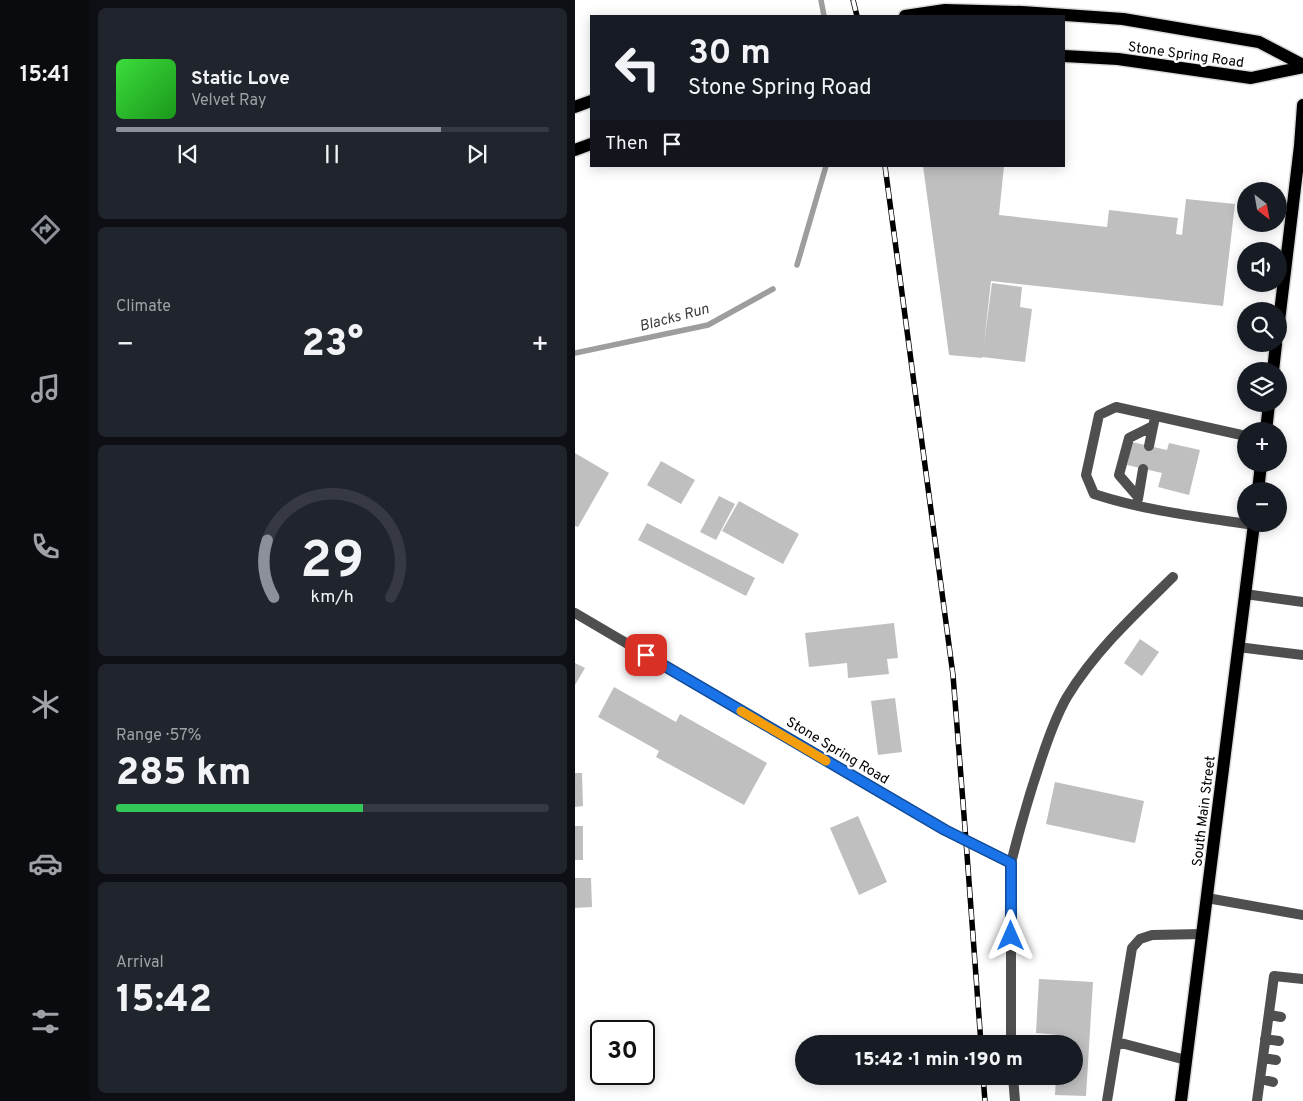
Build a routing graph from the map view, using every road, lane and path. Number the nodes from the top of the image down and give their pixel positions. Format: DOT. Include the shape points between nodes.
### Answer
graph roads {
  1 [pos="912,15"];
  2 [pos="1065,15"];
  3 [pos="1065,15"];
  4 [pos="1065,56"];
  5 [pos="1303,66"];
  6 [pos="590,101"];
  7 [pos="1303,105"];
  8 [pos="575,107"];
  9 [pos="590,144"];
  10 [pos="575,150"];
  11 [pos="1281,302"];
  12 [pos="1154,421"];
  13 [pos="1237,435"];
  14 [pos="1149,446"];
  15 [pos="1143,469"];
  16 [pos="1137,501"];
  17 [pos="1237,522"];
  18 [pos="1253,532"];
  19 [pos="1173,577"];
  20 [pos="1245,594"];
  21 [pos="1303,602"];
  22 [pos="575,613"];
  23 [pos="1239,647"];
  24 [pos="1303,655"];
  25 [pos="1011,863"];
  26 [pos="1207,898"];
  27 [pos="1303,915"];
  28 [pos="1203,934"];
  29 [pos="1303,979"];
  30 [pos="1269,1015"];
  31 [pos="1281,1017"];
  32 [pos="1011,1035"];
  33 [pos="1265,1039"];
  34 [pos="1279,1041"];
  35 [pos="1117,1042"];
  36 [pos="1263,1058"];
  37 [pos="1186,1060"];
  38 [pos="1276,1060"];
  39 [pos="1260,1079"];
  40 [pos="1273,1082"];
  41 [pos="1014,1085"];
  42 [pos="1015,1101"];
  43 [pos="1107,1101"];
  44 [pos="1181,1101"];
  45 [pos="1257,1101"];
  1 -- 3 [label="main road, Stone Spring Road" via="945,10"];
  2 -- 5 [label="main road, Stone Spring Road" via="1123,19 1259,42"];
  4 -- 5 [label="main road, Stone Spring Road" via="1251,78"];
  6 -- 8 [label="main road"];
  7 -- 11 [label="main road"];
  9 -- 10 [label="main road"];
  12 -- 13 [label="street"];
  12 -- 14 [label="street"];
  12 -- 16 [label="street" via="1129,438 1119,475"];
  12 -- 16 [label="street" via="1116,407 1099,415 1086,475 1094,494 1113,500"];
  15 -- 16 [label="street"];
  16 -- 17 [label="street" via="1164,511"];
  18 -- 20 [label="main road, South Main Street"];
  19 -- 25 [label="street" via="1115,635 1060,710 1030,791"];
  20 -- 21 [label="street"];
  20 -- 23 [label="main road, South Main Street"];
  22 -- 25 [label="street, Stone Spring Road" via="945,830"];
  23 -- 24 [label="street"];
  23 -- 26 [label="main road, South Main Street"];
  25 -- 32 [label="street"];
  26 -- 27 [label="street"];
  26 -- 28 [label="main road, South Main Street"];
  28 -- 35 [label="street" via="1152,935 1140,939 1132,948"];
  28 -- 37 [label="main road, South Main Street"];
  29 -- 30 [label="street" via="1274,976"];
  30 -- 31 [label="street"];
  30 -- 33 [label="street"];
  33 -- 34 [label="street"];
  33 -- 36 [label="street"];
  35 -- 37 [label="street"];
  35 -- 43 [label="street"];
  36 -- 38 [label="street"];
  36 -- 39 [label="street"];
  37 -- 44 [label="main road, South Main Street"];
  39 -- 40 [label="street"];
  39 -- 45 [label="street"];
  41 -- 42 [label="street"];
}
